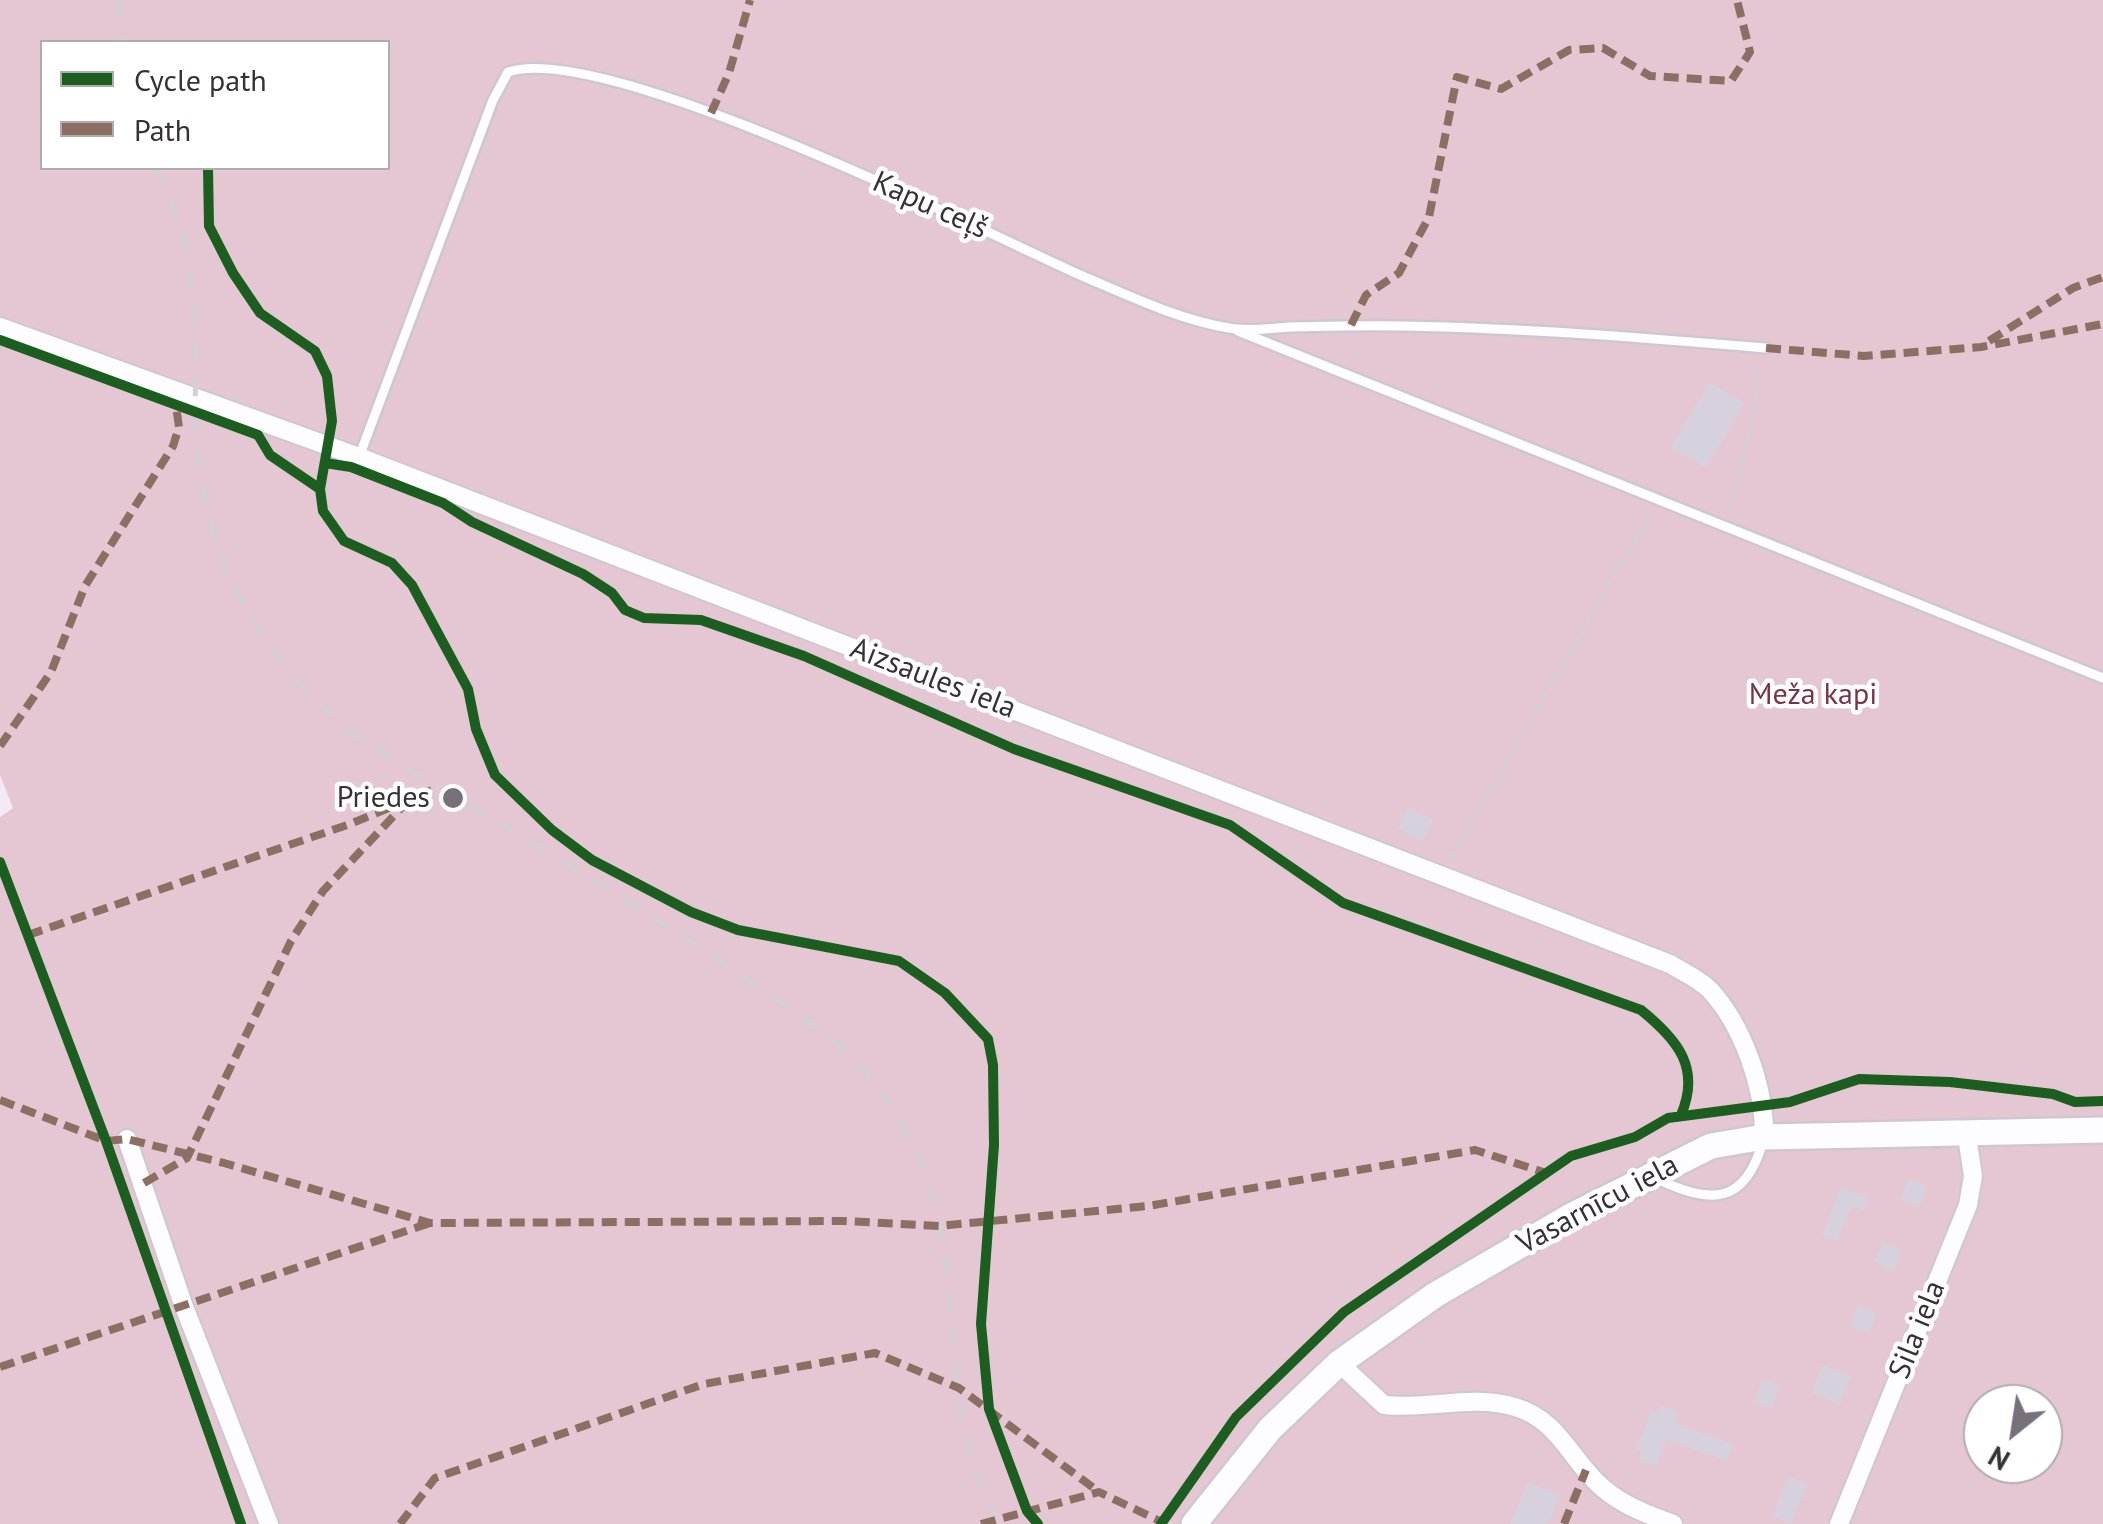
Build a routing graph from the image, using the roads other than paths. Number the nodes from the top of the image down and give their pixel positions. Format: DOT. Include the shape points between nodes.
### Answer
graph roads {
  1 [pos="0,328"];
  2 [pos="1234,330"];
  3 [pos="1761,348"];
  4 [pos="358,457"];
  5 [pos="2103,678"];
  6 [pos="1966,1130"];
  7 [pos="2103,1130"];
  8 [pos="1764,1136"];
  9 [pos="127,1139"];
  10 [pos="1650,1176"];
  11 [pos="1339,1362"];
  12 [pos="269,1524"];
  13 [pos="1194,1524"];
  14 [pos="1673,1524"];
  15 [pos="1839,1524"];
  1 -- 4 [label="street, Aizsaules iela"];
  2 -- 3 [label="lane, Kapu ceļš" via="1544,328"];
  2 -- 4 [label="lane, Kapu ceļš" via="1083,276 711,113 576,70 529,65 508,72 494,100"];
  2 -- 5 [label="lane"];
  4 -- 8 [label="street, Aizsaules iela" via="1670,964 1707,986 1732,1018 1764,1107"];
  6 -- 7 [label="street, Vasarnīcu iela"];
  6 -- 8 [label="street, Vasarnīcu iela"];
  6 -- 15 [label="street, Sila iela" via="1973,1176 1968,1205"];
  8 -- 10 [label="street, Vasarnīcu iela" via="1711,1146"];
  8 -- 10 [label="lane" via="1748,1174 1728,1194 1695,1195"];
  9 -- 12 [label="street"];
  10 -- 11 [label="street, Vasarnīcu iela" via="1435,1295"];
  11 -- 13 [label="street, Vasarnīcu iela" via="1270,1430"];
  11 -- 14 [label="street" via="1384,1405 1466,1401 1514,1406 1542,1419 1604,1490"];
}
